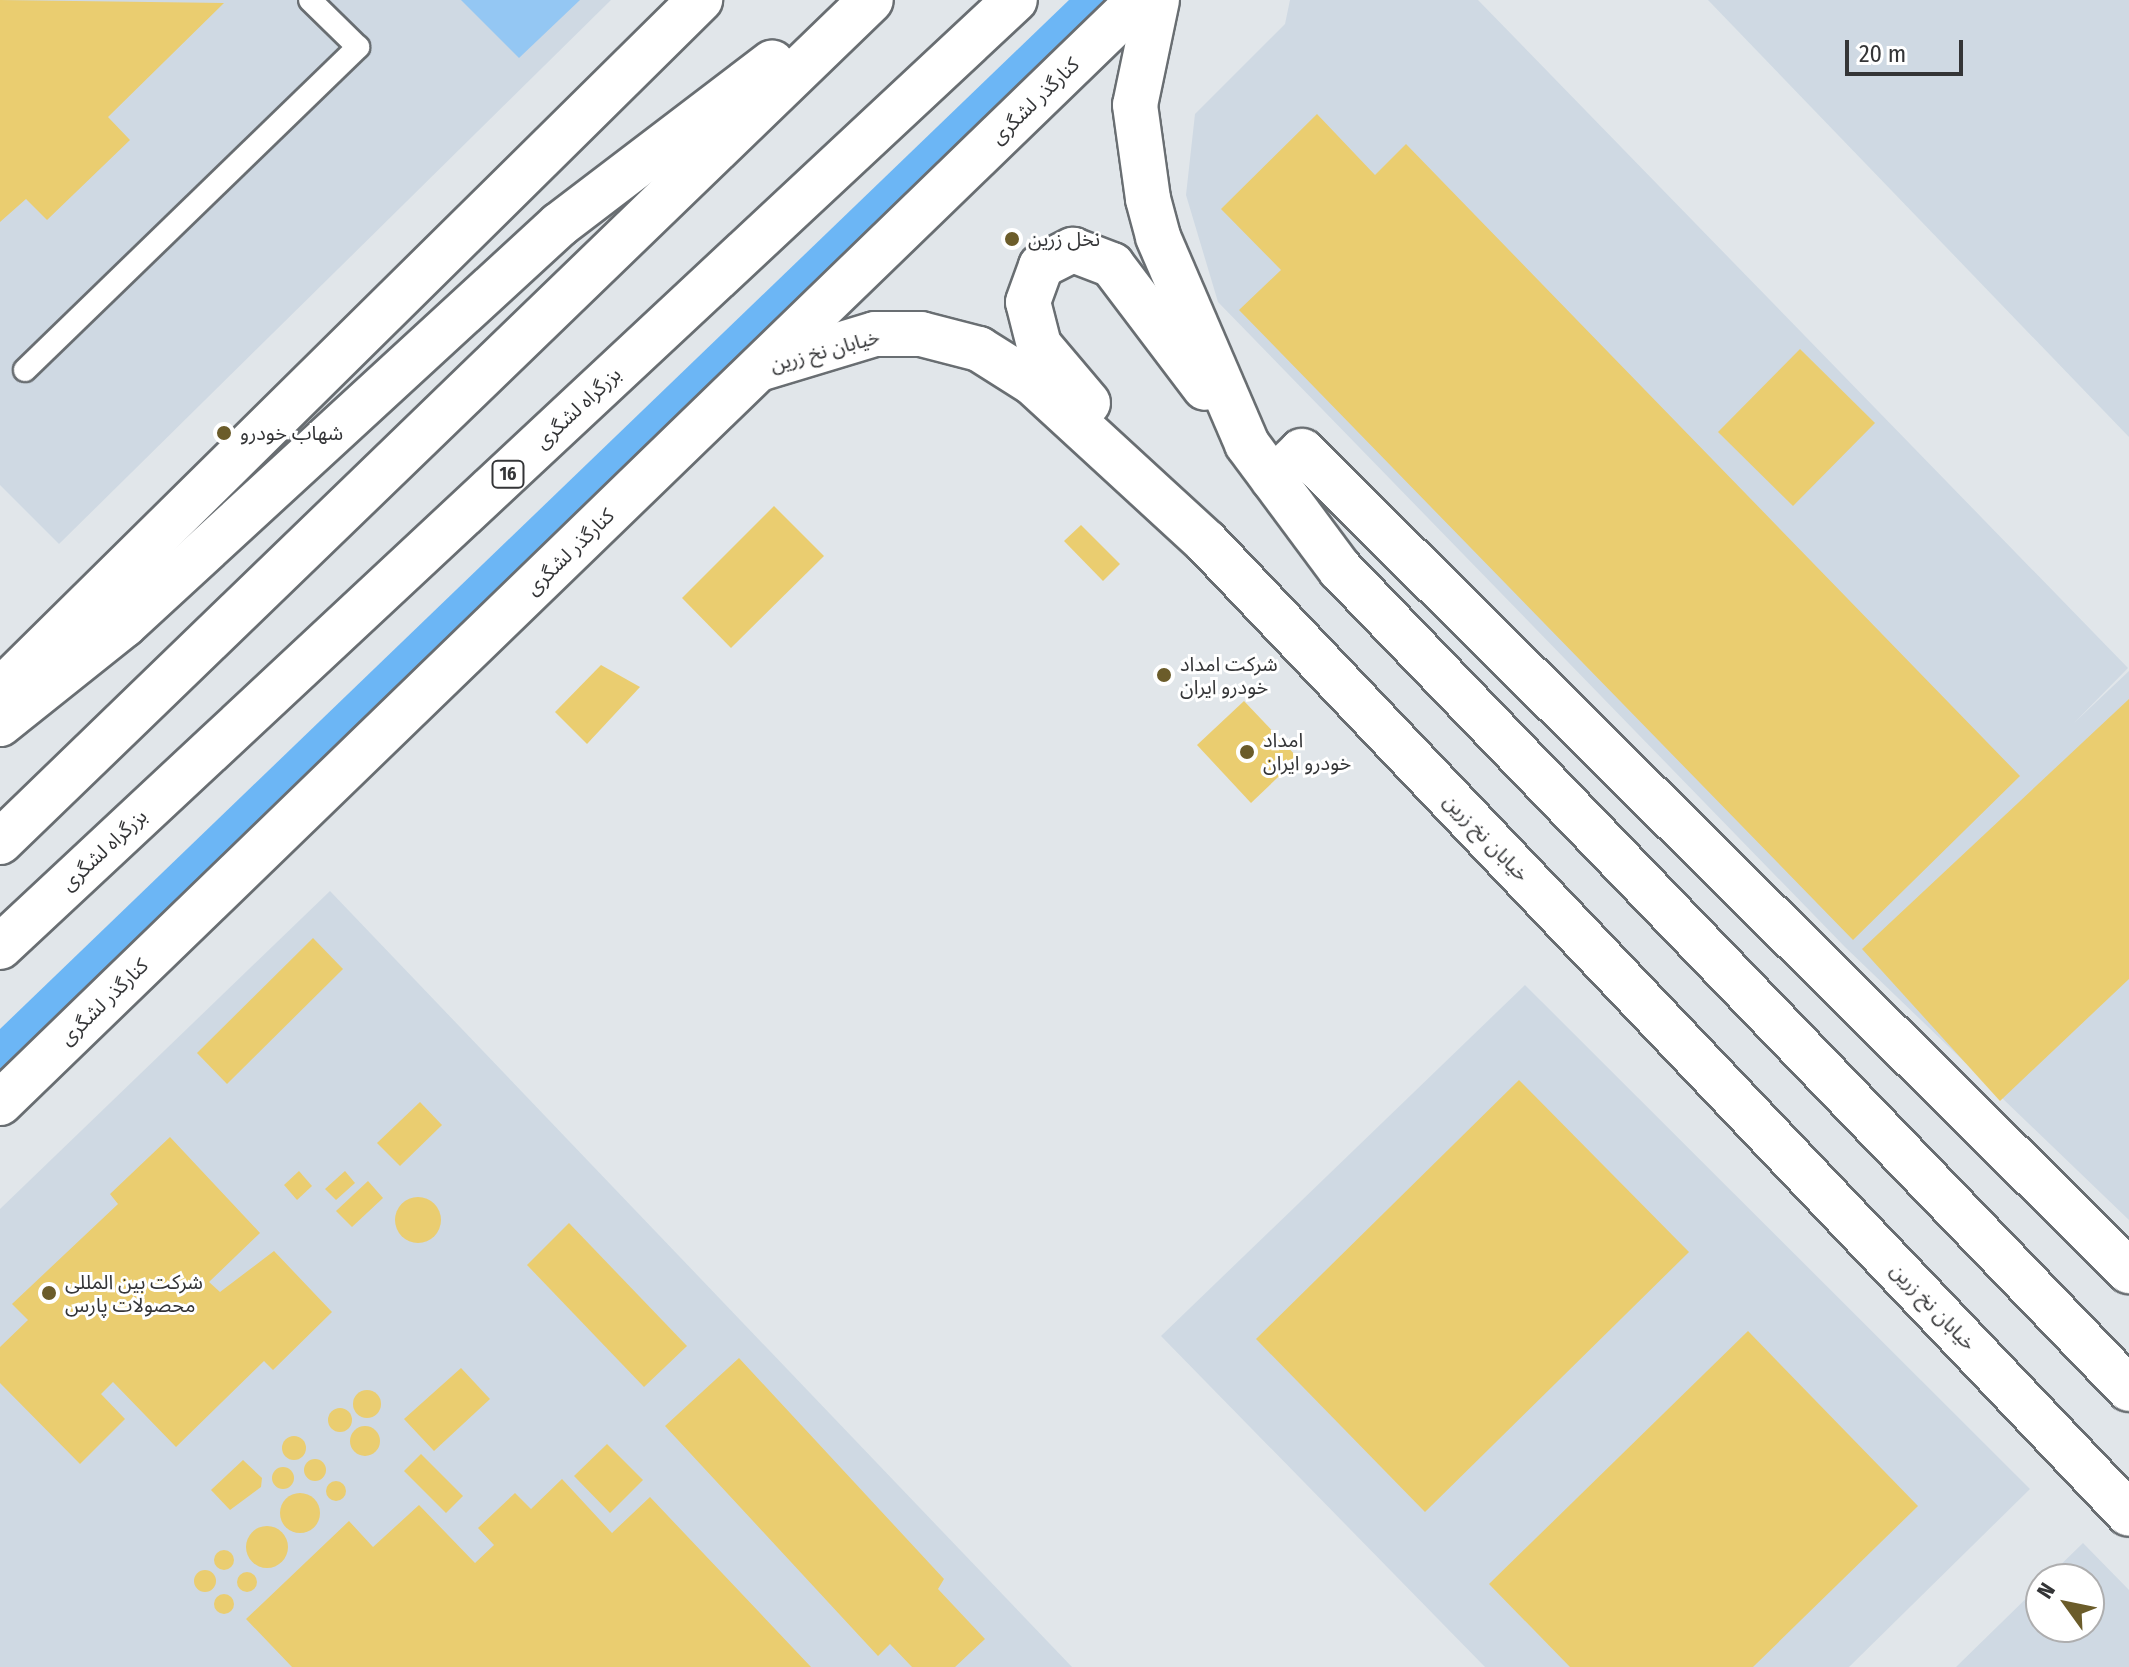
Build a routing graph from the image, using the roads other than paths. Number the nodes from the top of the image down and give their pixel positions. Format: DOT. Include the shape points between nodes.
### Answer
graph roads {
  1 [pos="310,0"];
  2 [pos="700,0"];
  3 [pos="863,0"];
  4 [pos="871,0"];
  5 [pos="1015,0"];
  6 [pos="1139,0"];
  7 [pos="1157,0"];
  8 [pos="759,369"];
  9 [pos="25,370"];
  10 [pos="1247,444"];
  11 [pos="1287,465"];
  12 [pos="1206,542"];
  13 [pos="0,691"];
  14 [pos="0,724"];
  15 [pos="0,842"];
  16 [pos="0,947"];
  17 [pos="0,1103"];
  18 [pos="2129,1271"];
  19 [pos="2129,1389"];
  20 [pos="2129,1514"];
  1 -- 9 [label="lane" via="358,47"];
  2 -- 13 [label="main road"];
  3 -- 14 [label="main road" via="559,225 124,625"];
  4 -- 15 [label="main road"];
  5 -- 16 [label="main road, بزرگراه لشگری / 16"];
  6 -- 8 [label="main road, کنارگذر لشگری"];
  7 -- 10 [label="main road" via="1135,105 1148,199 1158,237"];
  8 -- 12 [label="main road, خیابان نخ زرین" via="875,334 921,334 979,349 1033,383"];
  8 -- 17 [label="main road, کنارگذر لشگری"];
  10 -- 11 [label="main road"];
  10 -- 12 [label="main road" via="1112,265 1073,250 1041,266 1028,302 1039,345"];
  11 -- 18 [label="main road"];
  11 -- 19 [label="main road" via="1340,569"];
  12 -- 20 [label="main road, خیابان نخ زرین"];
}
